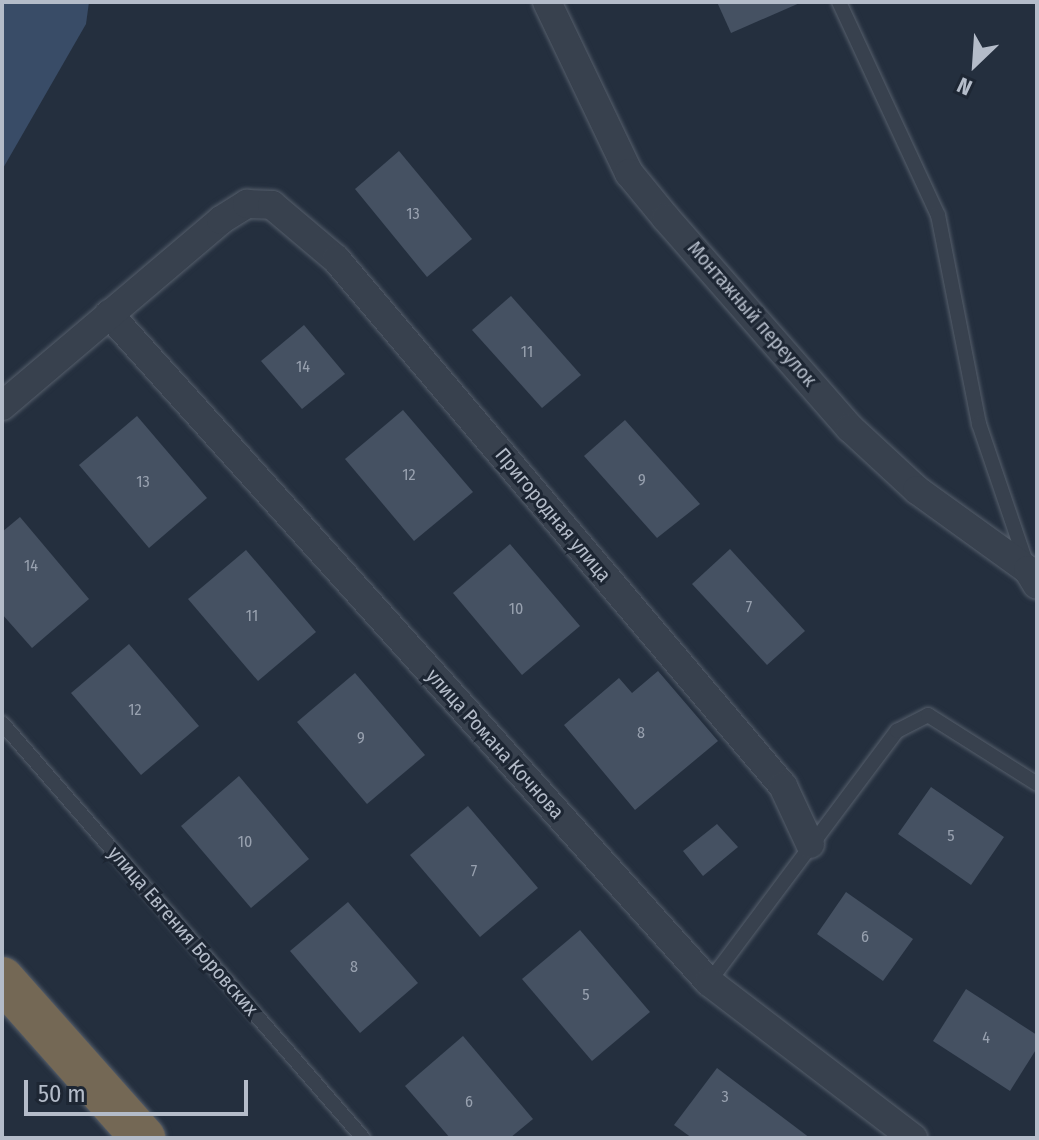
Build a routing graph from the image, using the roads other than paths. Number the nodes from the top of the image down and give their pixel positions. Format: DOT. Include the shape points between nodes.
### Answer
graph roads {
  1 [pos="547,2"];
  2 [pos="839,2"];
  3 [pos="109,314"];
  4 [pos="2,406"];
  5 [pos="1032,577"];
  6 [pos="2,723"];
  7 [pos="1037,784"];
  8 [pos="810,844"];
  9 [pos="2,979"];
  10 [pos="709,982"];
  11 [pos="143,1138"];
  12 [pos="363,1138"];
  13 [pos="913,1138"];
  1 -- 5 [label="street, Монтажный переулок" via="629,173 666,218 850,428 917,490"];
  2 -- 5 [label="lane" via="938,215 979,424"];
  3 -- 4 [label="street"];
  3 -- 8 [label="street, Пригородная улица" via="221,220 247,204 272,205 336,259 762,762"];
  3 -- 10 [label="street, улица Романа Кочнова"];
  6 -- 12 [label="lane, улица Евгения Боровских"];
  7 -- 8 [label="lane" via="928,715 897,731"];
  8 -- 10 [label="lane"];
  9 -- 11 [label="highway"];
  10 -- 13 [label="street, улица Романа Кочнова"];
}
